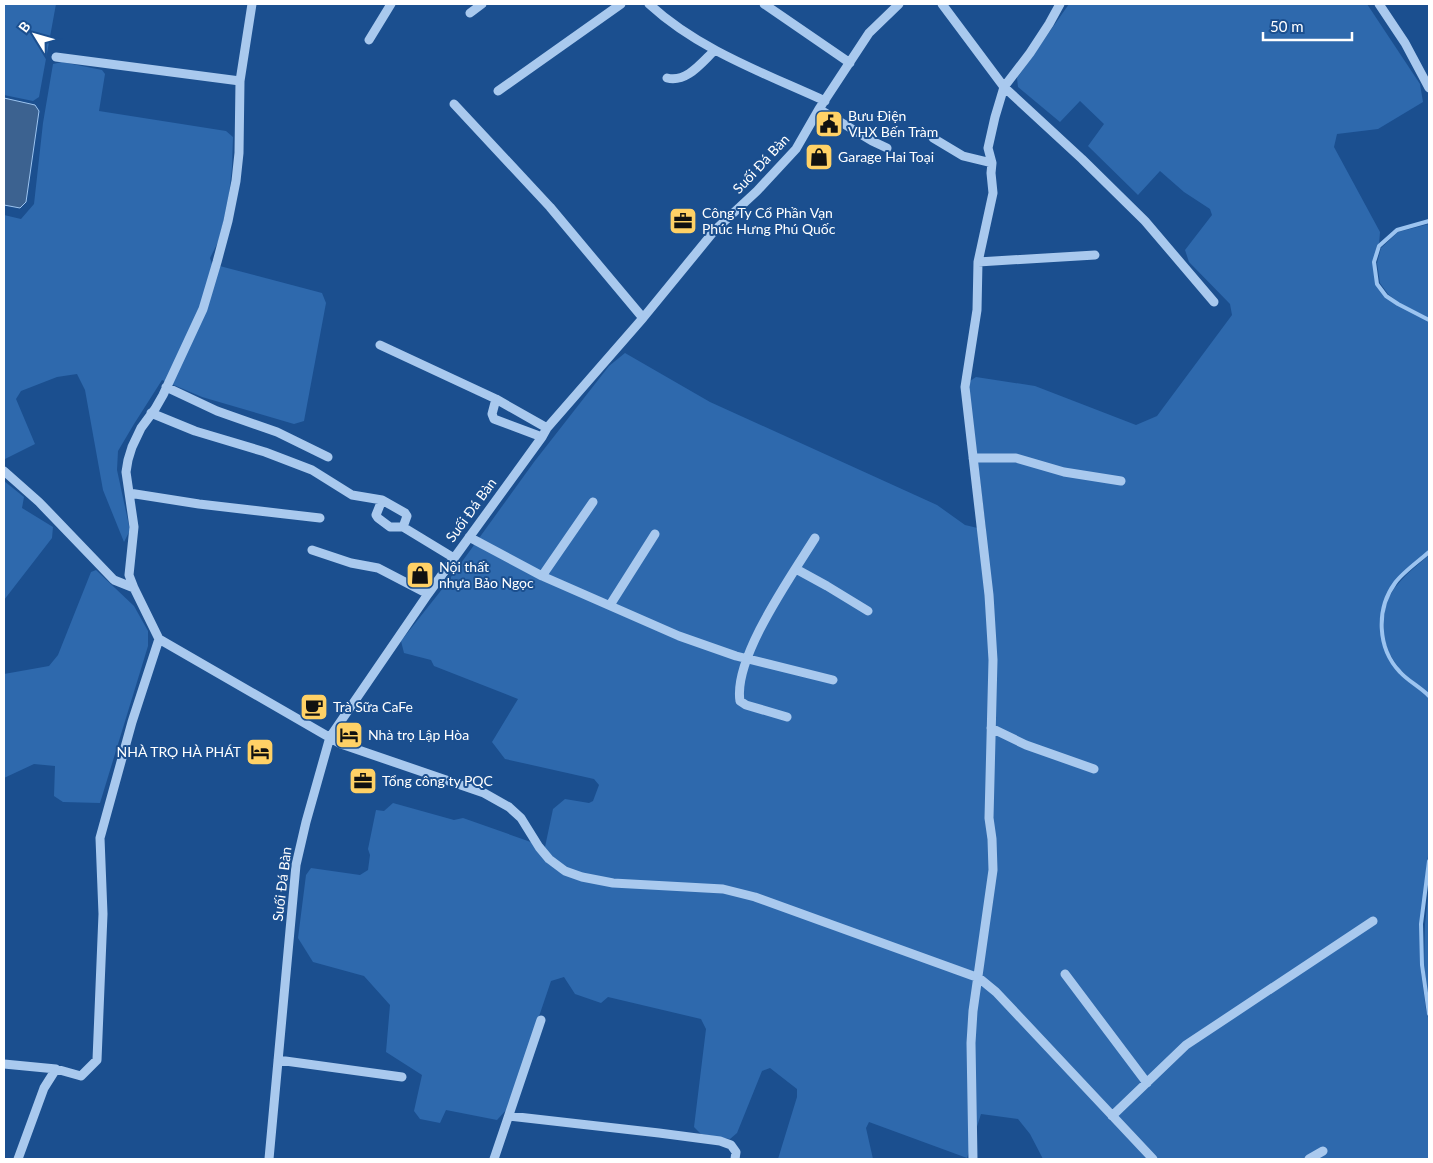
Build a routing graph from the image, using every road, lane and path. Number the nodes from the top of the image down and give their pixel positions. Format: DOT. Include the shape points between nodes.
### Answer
graph roads {
  1 [pos="252,4"];
  2 [pos="391,4"];
  3 [pos="482,4"];
  4 [pos="621,4"];
  5 [pos="649,4"];
  6 [pos="764,4"];
  7 [pos="942,4"];
  8 [pos="1060,4"];
  9 [pos="1382,5"];
  10 [pos="894,6"];
  11 [pos="470,13"];
  12 [pos="369,40"];
  13 [pos="715,50"];
  14 [pos="56,57"];
  15 [pos="850,63"];
  16 [pos="667,78"];
  17 [pos="240,81"];
  18 [pos="1004,87"];
  19 [pos="1429,88"];
  20 [pos="498,92"];
  21 [pos="825,101"];
  22 [pos="454,104"];
  23 [pos="819,108"];
  24 [pos="933,138"];
  25 [pos="887,148"];
  26 [pos="992,163"];
  27 [pos="1095,255"];
  28 [pos="978,262"];
  29 [pos="1214,302"];
  30 [pos="643,318"];
  31 [pos="380,345"];
  32 [pos="166,387"];
  33 [pos="496,399"];
  34 [pos="151,413"];
  35 [pos="547,428"];
  36 [pos="542,437"];
  37 [pos="328,457"];
  38 [pos="973,458"];
  39 [pos="4,471"];
  40 [pos="1121,481"];
  41 [pos="129,493"];
  42 [pos="382,500"];
  43 [pos="593,502"];
  44 [pos="320,518"];
  45 [pos="403,527"];
  46 [pos="655,534"];
  47 [pos="469,537"];
  48 [pos="814,538"];
  49 [pos="312,550"];
  50 [pos="454,558"];
  51 [pos="796,569"];
  52 [pos="542,576"];
  53 [pos="134,588"];
  54 [pos="428,594"];
  55 [pos="610,605"];
  56 [pos="868,611"];
  57 [pos="159,639"];
  58 [pos="747,659"];
  59 [pos="833,680"];
  60 [pos="787,717"];
  61 [pos="991,728"];
  62 [pos="330,737"];
  63 [pos="1094,769"];
  64 [pos="1373,921"];
  65 [pos="1065,974"];
  66 [pos="979,978"];
  67 [pos="541,1020"];
  68 [pos="278,1060"];
  69 [pos="4,1064"];
  70 [pos="56,1069"];
  71 [pos="402,1077"];
  72 [pos="1147,1083"];
  73 [pos="509,1116"];
  74 [pos="1112,1116"];
  75 [pos="1323,1151"];
  76 [pos="18,1159"];
  77 [pos="269,1159"];
  78 [pos="494,1159"];
  79 [pos="735,1159"];
  80 [pos="973,1159"];
  81 [pos="1153,1159"];
  82 [pos="1309,1159"];
  1 -- 17 [label="street"];
  2 -- 12 [label="street"];
  3 -- 11 [label="street"];
  4 -- 20 [label="street"];
  5 -- 13 [label="street" via="677,28"];
  6 -- 15 [label="street"];
  7 -- 18 [label="street"];
  8 -- 18 [label="street" via="1030,53"];
  9 -- 19 [label="street"];
  10 -- 15 [label="street, Suối Đá Bàn" via="869,33"];
  13 -- 16 [label="street" via="685,77"];
  13 -- 21 [label="street"];
  14 -- 17 [label="street"];
  15 -- 21 [label="street, Suối Đá Bàn"];
  17 -- 32 [label="street" via="239,153 228,221 203,309"];
  18 -- 26 [label="street" via="988,148"];
  18 -- 29 [label="street" via="1145,220"];
  21 -- 23 [label="street, Suối Đá Bàn"];
  22 -- 30 [label="street" via="550,207"];
  23 -- 25 [label="street"];
  23 -- 30 [label="street, Suối Đá Bàn" via="796,149 715,230"];
  24 -- 26 [label="street" via="963,156"];
  26 -- 28 [label="street" via="993,193"];
  27 -- 28 [label="street"];
  28 -- 38 [label="street" via="977,310 965,387"];
  30 -- 35 [label="street, Suối Đá Bàn"];
  31 -- 33 [label="street"];
  32 -- 34 [label="street"];
  32 -- 37 [label="street" via="217,411 277,432"];
  33 -- 35 [label="street"];
  33 -- 36 [label="street" via="494,419"];
  34 -- 41 [label="street" via="132,446 128,460"];
  34 -- 42 [label="street" via="312,470 352,495"];
  35 -- 36 [label="street, Suối Đá Bàn"];
  36 -- 47 [label="street, Suối Đá Bàn"];
  38 -- 40 [label="street" via="1016,458 1064,472"];
  38 -- 61 [label="street" via="994,660"];
  39 -- 53 [label="street" via="40,502 114,580"];
  41 -- 44 [label="street"];
  41 -- 53 [label="street" via="134,527 129,574"];
  42 -- 45 [label="street" via="408,516"];
  42 -- 45 [label="street" via="376,515 378,518 390,527"];
  43 -- 52 [label="street"];
  45 -- 50 [label="street"];
  46 -- 55 [label="street"];
  47 -- 50 [label="street, Suối Đá Bàn"];
  47 -- 52 [label="street"];
  48 -- 51 [label="street"];
  49 -- 54 [label="street" via="378,568"];
  50 -- 54 [label="street, Suối Đá Bàn"];
  51 -- 56 [label="street"];
  51 -- 58 [label="street" via="758,632"];
  52 -- 55 [label="street"];
  53 -- 57 [label="street"];
  54 -- 62 [label="street, Suối Đá Bàn"];
  55 -- 58 [label="street" via="679,636"];
  57 -- 62 [label="street"];
  57 -- 70 [label="street" via="100,838 103,914 97,1060 81,1076"];
  58 -- 59 [label="street"];
  58 -- 60 [label="street" via="740,701"];
  61 -- 63 [label="street" via="1026,745"];
  61 -- 66 [label="street" via="989,818 993,870"];
  62 -- 66 [label="street" via="341,744 484,792 522,818 549,859 582,877 613,883 723,889 739,893"];
  62 -- 68 [label="street, Suối Đá Bàn" via="296,865"];
  64 -- 72 [label="street" via="1186,1045"];
  65 -- 72 [label="street"];
  66 -- 74 [label="street" via="996,992"];
  66 -- 80 [label="street" via="971,1044"];
  67 -- 73 [label="street"];
  68 -- 71 [label="street"];
  68 -- 77 [label="street, Suối Đá Bàn"];
  69 -- 70 [label="street"];
  70 -- 76 [label="street" via="44,1088"];
  72 -- 74 [label="street"];
  73 -- 78 [label="street"];
  73 -- 79 [label="street" via="720,1142 731,1145 736,1152"];
  74 -- 81 [label="street"];
  75 -- 82 [label="street"];
}
